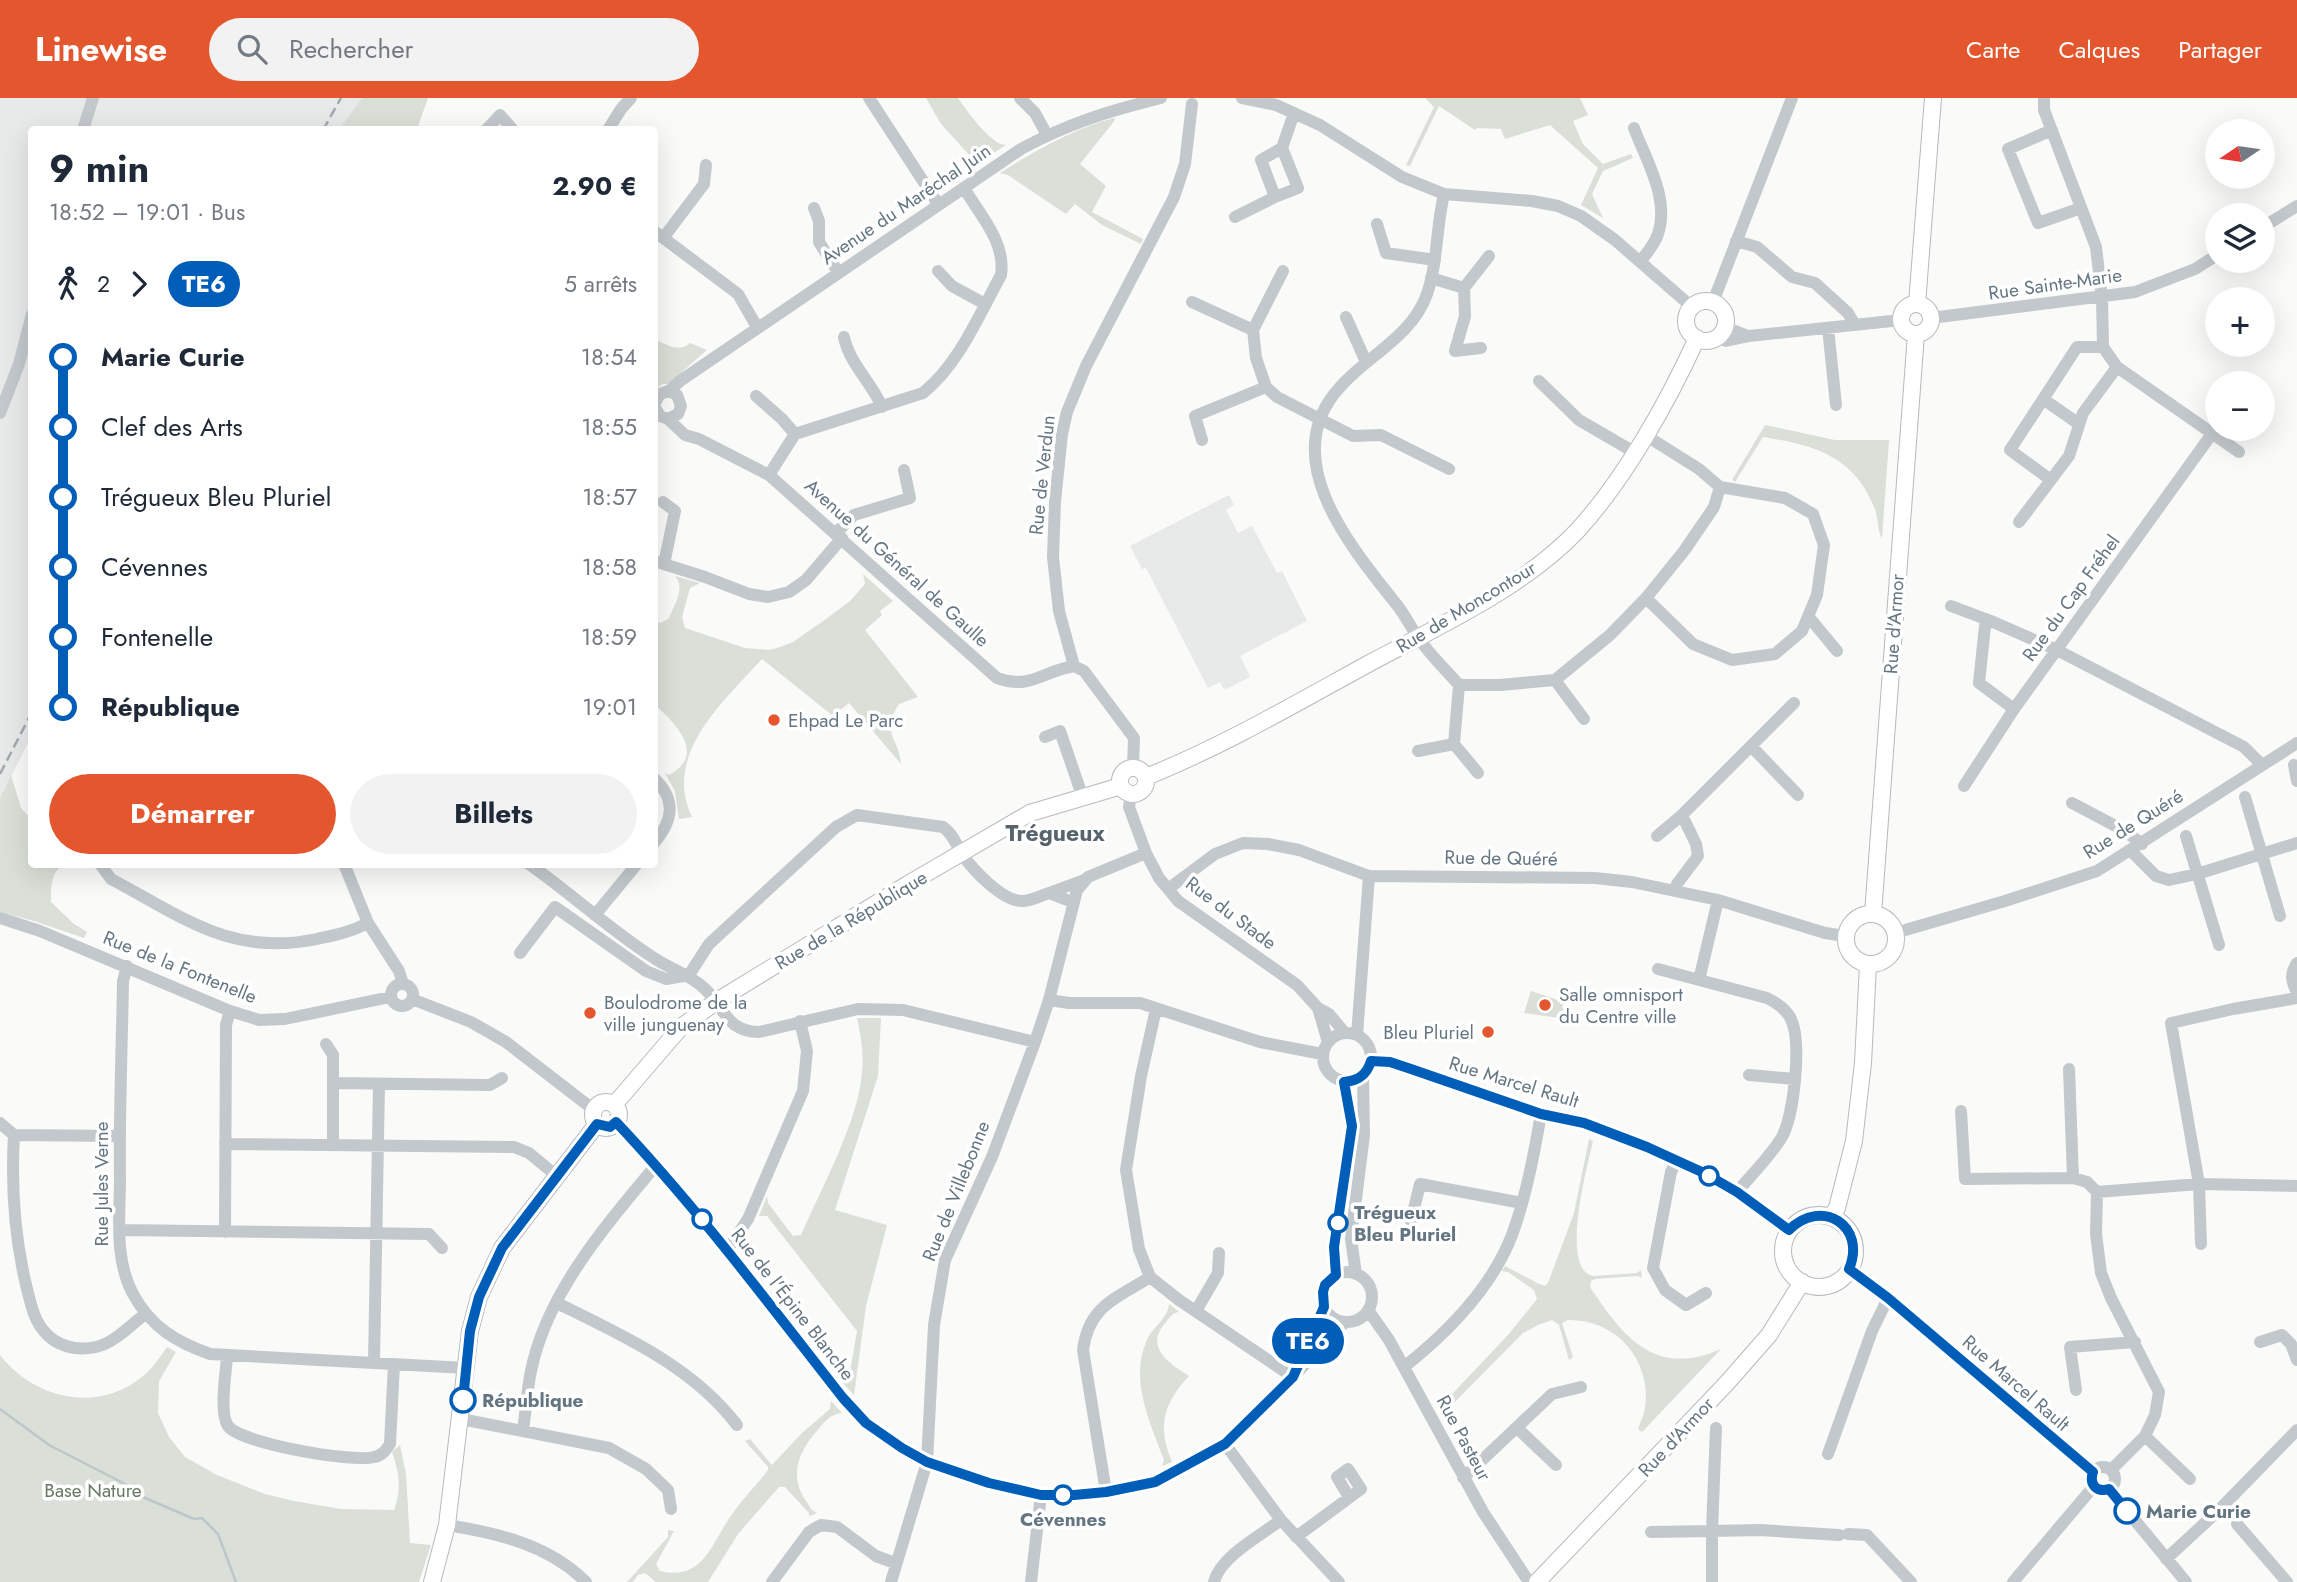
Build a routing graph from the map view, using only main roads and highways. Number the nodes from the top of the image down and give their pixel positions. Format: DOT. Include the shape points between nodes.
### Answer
graph roads {
  1 [pos="1933,98"];
  2 [pos="1917,304"];
  3 [pos="1916,334"];
  4 [pos="1697,338"];
  5 [pos="1140,772"];
  6 [pos="1126,790"];
  7 [pos="1873,914"];
  8 [pos="1868,965"];
  9 [pos="614,1105"];
  10 [pos="596,1117"];
  11 [pos="1831,1217"];
  12 [pos="1802,1282"];
  13 [pos="432,1582"];
  14 [pos="1537,1582"];
  1 -- 2 [label="main road"];
  2 -- 3 [label="main road" via="1928,310 1931,318 1929,327"];
  2 -- 3 [label="main road" via="1904,310 1901,320 1904,328"];
  3 -- 7 [label="main road, Rue d'Armor"];
  4 -- 4 [label="main road" via="1689,330 1687,318 1701,301 1713,302 1726,321 1721,332 1704,340"];
  4 -- 5 [label="main road, Rue de Moncontour" via="1614,484 1576,531 1525,575 1443,625 1228,740"];
  5 -- 6 [label="main road" via="1143,790"];
  5 -- 6 [label="main road" via="1123,773 1120,780"];
  6 -- 9 [label="main road, Rue de la République" via="1030,813 717,1001 681,1027"];
  7 -- 8 [label="main road" via="1887,920 1895,933 1894,949 1884,961"];
  7 -- 8 [label="main road" via="1858,917 1845,936 1848,952"];
  8 -- 11 [label="main road" via="1854,1141"];
  9 -- 10 [label="main road" via="603,1102"];
  9 -- 10 [label="main road" via="618,1111 610,1127"];
  10 -- 13 [label="main road" via="558,1177 502,1248 479,1297 470,1331 447,1525"];
  11 -- 12 [label="main road" via="1808,1216 1789,1230 1784,1241 1786,1265"];
  11 -- 12 [label="main road" via="1852,1239 1849,1269 1823,1286"];
  12 -- 14 [label="main road, Rue d'Armor" via="1769,1335 1726,1384"];
}
